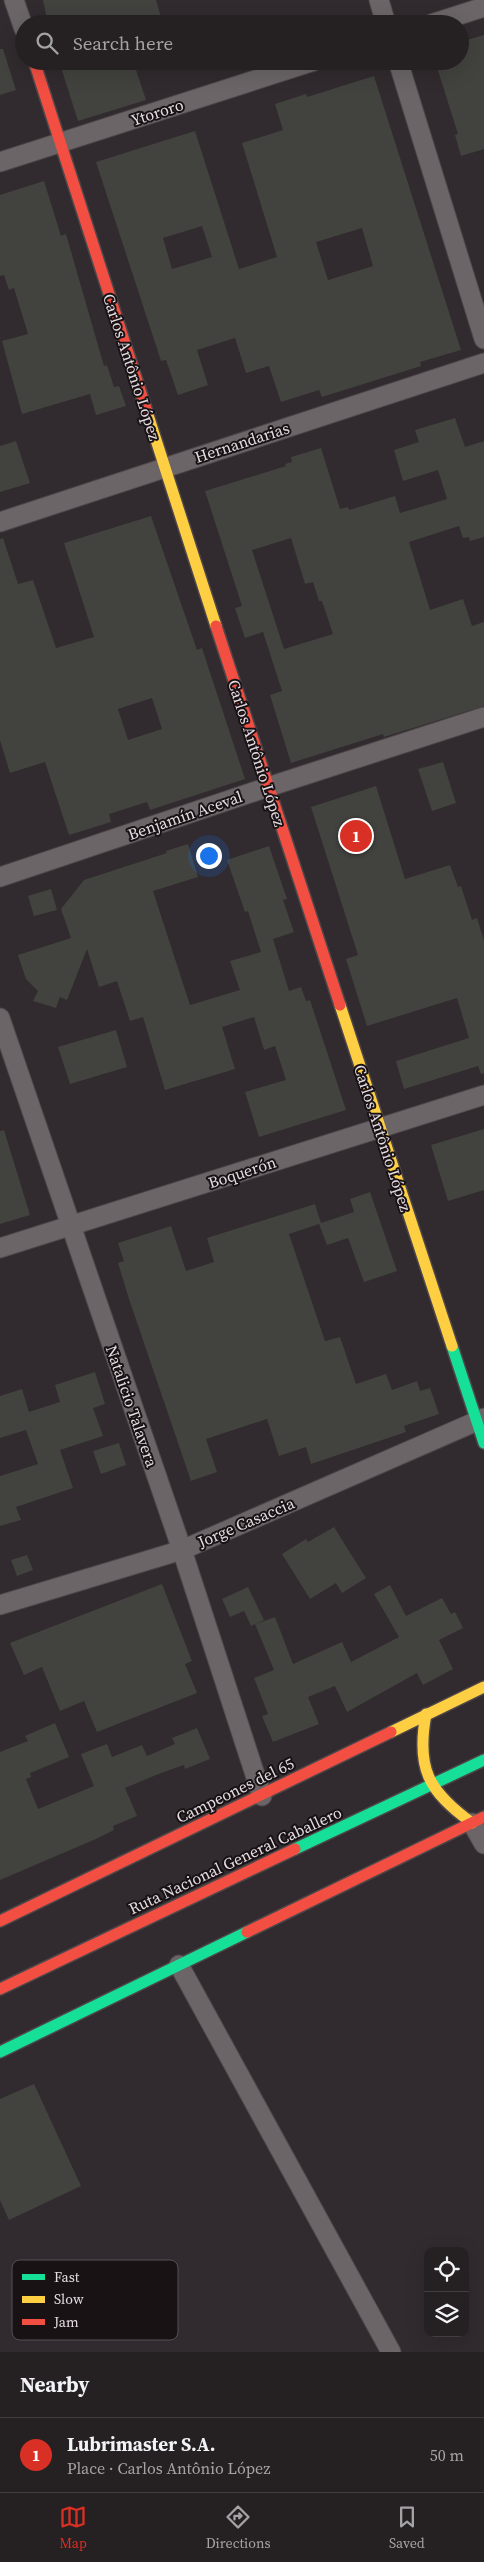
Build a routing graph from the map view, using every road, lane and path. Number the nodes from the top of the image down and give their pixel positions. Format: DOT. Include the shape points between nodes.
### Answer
graph roads {
  1 [pos="14,0"];
  2 [pos="379,0"];
  3 [pos="484,7"];
  4 [pos="19,15"];
  5 [pos="383,15"];
  6 [pos="459,15"];
  7 [pos="37,70"];
  8 [pos="286,70"];
  9 [pos="401,70"];
  10 [pos="60,143"];
  11 [pos="0,162"];
  12 [pos="484,339"];
  13 [pos="484,363"];
  14 [pos="164,467"];
  15 [pos="0,522"];
  16 [pos="484,717"];
  17 [pos="268,786"];
  18 [pos="0,878"];
  19 [pos="0,1018"];
  20 [pos="484,1095"];
  21 [pos="380,1128"];
  22 [pos="70,1227"];
  23 [pos="0,1248"];
  24 [pos="481,1420"];
  25 [pos="484,1443"];
  26 [pos="182,1550"];
  27 [pos="0,1605"];
  28 [pos="484,1687"];
  29 [pos="426,1714"];
  30 [pos="484,1760"];
  31 [pos="431,1785"];
  32 [pos="262,1796"];
  33 [pos="478,1820"];
  34 [pos="484,1844"];
  35 [pos="0,1921"];
  36 [pos="178,1965"];
  37 [pos="0,1989"];
  38 [pos="0,2052"];
  39 [pos="391,2352"];
  1 -- 4 [label="street"];
  2 -- 5 [label="street"];
  3 -- 6 [label="street"];
  7 -- 10 [label="main road, Carlos Antônio López"];
  8 -- 10 [label="street, Ytororo"];
  9 -- 12 [label="street"];
  10 -- 11 [label="street, Ytororo"];
  10 -- 14 [label="main road, Carlos Antônio López"];
  13 -- 14 [label="street, Hernandarias"];
  14 -- 15 [label="street, Hernandarias"];
  14 -- 17 [label="main road, Carlos Antônio López"];
  16 -- 17 [label="street, Benjamín Aceval"];
  17 -- 18 [label="street, Benjamín Aceval"];
  17 -- 21 [label="main road, Carlos Antônio López"];
  19 -- 22 [label="street, Natalicio Talavera"];
  20 -- 21 [label="street, Boquerón"];
  21 -- 22 [label="street, Boquerón"];
  21 -- 24 [label="main road, Carlos Antônio López"];
  22 -- 23 [label="street, Boquerón"];
  22 -- 26 [label="street, Natalicio Talavera"];
  24 -- 25 [label="main road, Carlos Antônio López"];
  24 -- 26 [label="street, Jorge Casaccia"];
  26 -- 27 [label="street, Jorge Casaccia"];
  26 -- 32 [label="street, Natalicio Talavera"];
  28 -- 29 [label="main road, Campeones del 65"];
  29 -- 31 [label="main road" via="421,1738 422,1762"];
  29 -- 32 [label="main road, Campeones del 65"];
  30 -- 31 [label="main road, Ruta Nacional General Caballero"];
  31 -- 33 [label="main road" via="448,1807"];
  31 -- 37 [label="main road, Ruta Nacional General Caballero"];
  32 -- 35 [label="main road, Campeones del 65"];
  33 -- 34 [label="street"];
  33 -- 36 [label="main road"];
  36 -- 38 [label="main road"];
  36 -- 39 [label="street"];
}
